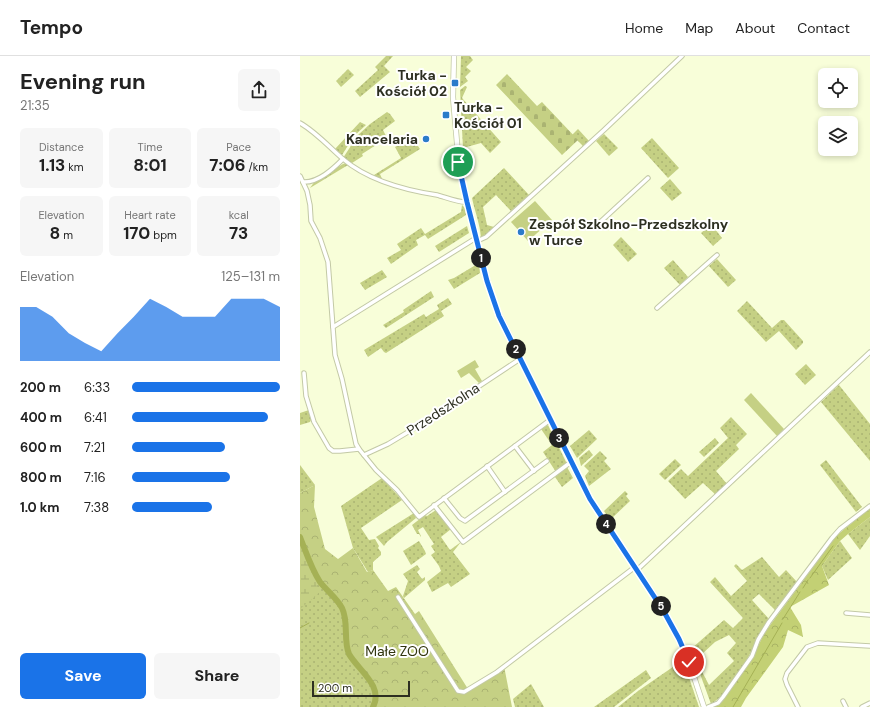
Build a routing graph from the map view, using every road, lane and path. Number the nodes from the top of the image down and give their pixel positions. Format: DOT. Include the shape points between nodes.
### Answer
graph roads {
  1 [pos="454,56"];
  2 [pos="682,56"];
  3 [pos="300,123"];
  4 [pos="343,159"];
  5 [pos="300,176"];
  6 [pos="648,178"];
  7 [pos="303,182"];
  8 [pos="312,182"];
  9 [pos="307,191"];
  10 [pos="467,202"];
  11 [pos="597,225"];
  12 [pos="476,240"];
  13 [pos="717,255"];
  14 [pos="658,308"];
  15 [pos="333,327"];
  16 [pos="870,352"];
  17 [pos="520,359"];
  18 [pos="304,373"];
  19 [pos="550,420"];
  20 [pos="515,446"];
  21 [pos="359,449"];
  22 [pos="364,455"];
  23 [pos="547,461"];
  24 [pos="571,462"];
  25 [pos="487,466"];
  26 [pos="534,471"];
  27 [pos="505,492"];
  28 [pos="444,498"];
  29 [pos="434,505"];
  30 [pos="870,506"];
  31 [pos="636,568"];
  32 [pos="398,597"];
  33 [pos="846,613"];
  34 [pos="870,615"];
  35 [pos="870,646"];
  36 [pos="843,701"];
  37 [pos="870,703"];
  38 [pos="704,707"];
  39 [pos="708,707"];
  40 [pos="798,707"];
  41 [pos="846,707"];
  42 [pos="862,707"];
  1 -- 10 [label="main road" via="455,132"];
  2 -- 12 [label="street" via="486,237"];
  3 -- 4 [label="street"];
  4 -- 8 [label="street" via="337,166"];
  4 -- 10 [label="street" via="370,177 418,193"];
  5 -- 7 [label="street"];
  6 -- 11 [label="street"];
  7 -- 8 [label="street"];
  7 -- 9 [label="street"];
  8 -- 9 [label="street"];
  9 -- 15 [label="street" via="311,221 328,262"];
  10 -- 12 [label="main road"];
  12 -- 15 [label="street"];
  12 -- 17 [label="main road" via="495,306"];
  13 -- 14 [label="street"];
  15 -- 21 [label="street" via="335,358"];
  16 -- 31 [label="street"];
  17 -- 19 [label="main road"];
  17 -- 22 [label="street, Przedszkolna" via="428,420"];
  18 -- 21 [label="street" via="306,396 314,422 329,448 333,451"];
  19 -- 20 [label="street"];
  19 -- 24 [label="main road"];
  20 -- 25 [label="street"];
  20 -- 26 [label="street"];
  21 -- 22 [label="street"];
  22 -- 29 [label="street" via="419,517"];
  23 -- 26 [label="street"];
  24 -- 29 [label="street" via="463,542"];
  24 -- 31 [label="main road" via="595,508"];
  25 -- 27 [label="street"];
  25 -- 28 [label="street"];
  26 -- 27 [label="street"];
  27 -- 28 [label="street" via="465,520 460,518"];
  28 -- 29 [label="street"];
  30 -- 39 [label="street" via="836,534 769,622 752,656 723,697"];
  31 -- 32 [label="street" via="497,672 464,692 458,691"];
  31 -- 38 [label="main road" via="679,639"];
  33 -- 34 [label="street"];
  35 -- 40 [label="street" via="818,643 807,647 785,679"];
  36 -- 41 [label="street"];
  37 -- 42 [label="street"];
}
